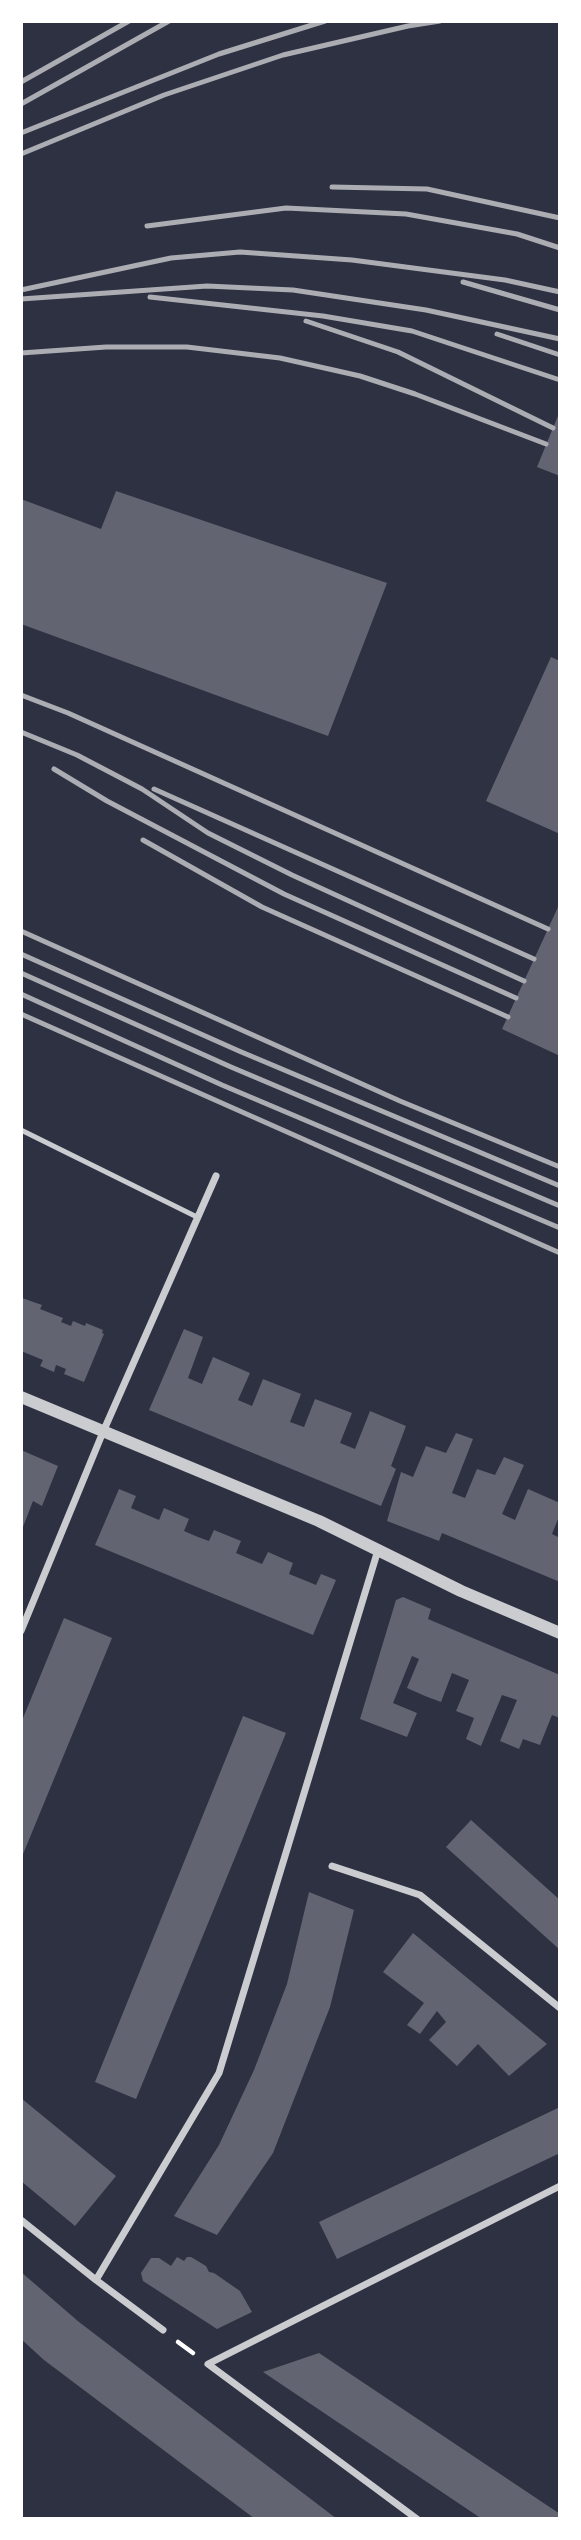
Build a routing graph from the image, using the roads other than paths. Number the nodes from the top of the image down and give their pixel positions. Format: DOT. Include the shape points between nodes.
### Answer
graph roads {
  1 [pos="21,1130"];
  2 [pos="216,1176"];
  3 [pos="197,1217"];
  4 [pos="21,1397"];
  5 [pos="103,1432"];
  6 [pos="377,1550"];
  7 [pos="21,1631"];
  8 [pos="560,1633"];
  9 [pos="332,1866"];
  10 [pos="560,2008"];
  11 [pos="560,2186"];
  12 [pos="21,2220"];
  13 [pos="96,2280"];
  14 [pos="163,2330"];
  15 [pos="417,2519"];
  1 -- 3 [label="lane"];
  2 -- 3 [label="street"];
  3 -- 5 [label="street"];
  4 -- 5 [label="street"];
  5 -- 6 [label="street" via="319,1521"];
  5 -- 7 [label="street"];
  6 -- 8 [label="street"];
  6 -- 13 [label="street" via="219,2073"];
  9 -- 10 [label="street" via="420,1895"];
  11 -- 15 [label="street" via="208,2364"];
  12 -- 13 [label="street"];
  13 -- 14 [label="street"];
}
